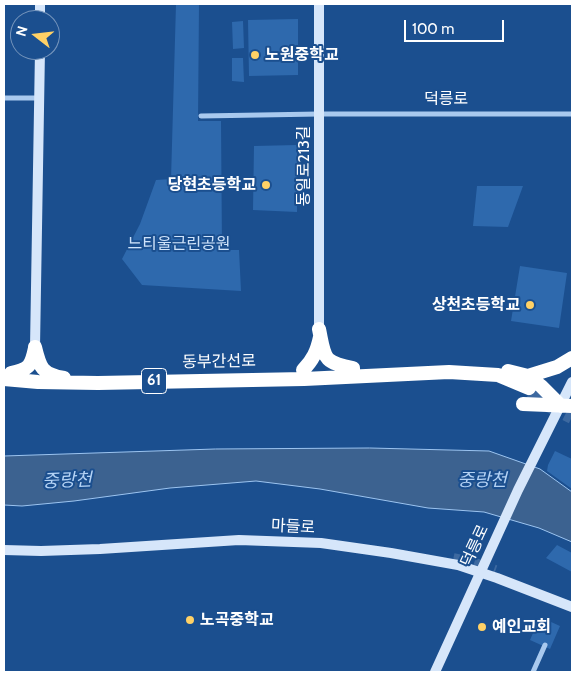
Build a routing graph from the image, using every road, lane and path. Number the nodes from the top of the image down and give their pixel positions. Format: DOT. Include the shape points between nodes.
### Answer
graph roads {
  1 [pos="319,4"];
  2 [pos="40,60"];
  3 [pos="4,98"];
  4 [pos="39,98"];
  5 [pos="319,114"];
  6 [pos="572,114"];
  7 [pos="201,116"];
  8 [pos="319,329"];
  9 [pos="35,348"];
  10 [pos="572,358"];
  11 [pos="400,366"];
  12 [pos="303,370"];
  13 [pos="355,372"];
  14 [pos="441,372"];
  15 [pos="6,375"];
  16 [pos="52,376"];
  17 [pos="375,376"];
  18 [pos="179,380"];
  19 [pos="572,382"];
  20 [pos="86,383"];
  21 [pos="527,391"];
  22 [pos="566,406"];
  23 [pos="4,550"];
  24 [pos="480,571"];
  25 [pos="572,607"];
  26 [pos="545,645"];
  27 [pos="435,672"];
  28 [pos="533,672"];
  1 -- 5 [label="main road, 동일로213길"];
  2 -- 4 [label="main road"];
  3 -- 4 [label="street"];
  4 -- 9 [label="main road"];
  5 -- 6 [label="street, 덕릉로"];
  5 -- 7 [label="street, 덕릉로"];
  5 -- 8 [label="main road, 동일로213길"];
  8 -- 12 [label="highway" via="317,349"];
  8 -- 13 [label="highway" via="327,360"];
  9 -- 15 [label="highway" via="26,370"];
  9 -- 16 [label="highway" via="42,369"];
  10 -- 21 [label="highway"];
  11 -- 13 [label="highway"];
  11 -- 14 [label="highway"];
  11 -- 21 [label="highway" via="497,368"];
  12 -- 13 [label="highway"];
  12 -- 18 [label="highway" via="215,374"];
  13 -- 17 [label="highway, 동부간선로 / 61"];
  13 -- 18 [label="highway, 동부간선로 / 61" via="304,379"];
  14 -- 17 [label="highway, 동부간선로 / 61"];
  14 -- 21 [label="highway, 동부간선로 / 61" via="498,375"];
  15 -- 16 [label="highway"];
  15 -- 20 [label="highway, 동부간선로 / 61" via="38,382"];
  16 -- 20 [label="highway"];
  17 -- 21 [label="highway, 동부간선로 / 61" via="472,378"];
  18 -- 20 [label="highway, 동부간선로 / 61"];
  19 -- 22 [label="main road, 덕릉로"];
  21 -- 22 [label="highway"];
  21 -- 22 [label="highway" via="541,386"];
  22 -- 24 [label="main road, 덕릉로" via="547,433"];
  23 -- 24 [label="main road, 마들로" via="281,541 352,547"];
  24 -- 25 [label="main road, 마들로"];
  24 -- 27 [label="main road, 덕릉로"];
  26 -- 28 [label="street"];
}
